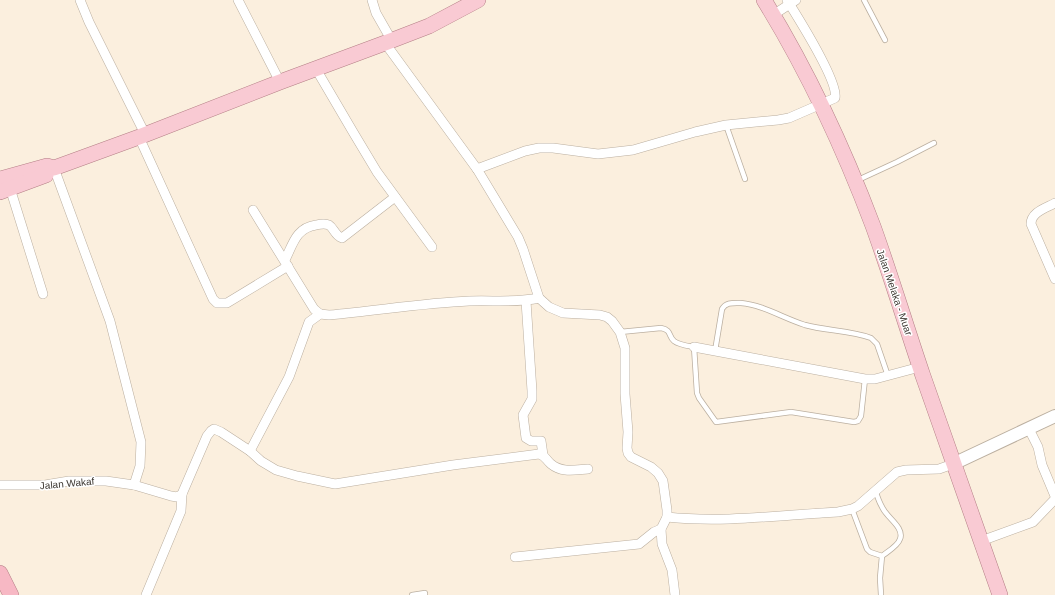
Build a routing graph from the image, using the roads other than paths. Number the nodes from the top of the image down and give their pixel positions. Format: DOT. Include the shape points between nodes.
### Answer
graph roads {
  1 [pos="80,0"];
  2 [pos="238,0"];
  3 [pos="372,0"];
  4 [pos="478,0"];
  5 [pos="764,0"];
  6 [pos="864,0"];
  7 [pos="791,1"];
  8 [pos="773,15"];
  9 [pos="885,40"];
  10 [pos="388,42"];
  11 [pos="316,69"];
  12 [pos="280,82"];
  13 [pos="820,104"];
  14 [pos="726,125"];
  15 [pos="142,135"];
  16 [pos="934,142"];
  17 [pos="54,168"];
  18 [pos="477,169"];
  19 [pos="745,178"];
  20 [pos="855,181"];
  21 [pos="3,187"];
  22 [pos="395,197"];
  23 [pos="1055,203"];
  24 [pos="253,210"];
  25 [pos="432,247"];
  26 [pos="286,263"];
  27 [pos="1055,279"];
  28 [pos="43,294"];
  29 [pos="539,298"];
  30 [pos="526,301"];
  31 [pos="320,314"];
  32 [pos="620,332"];
  33 [pos="694,347"];
  34 [pos="715,351"];
  35 [pos="920,367"];
  36 [pos="888,376"];
  37 [pos="865,379"];
  38 [pos="1055,416"];
  39 [pos="1029,429"];
  40 [pos="250,451"];
  41 [pos="543,455"];
  42 [pos="953,464"];
  43 [pos="588,469"];
  44 [pos="0,485"];
  45 [pos="134,485"];
  46 [pos="875,490"];
  47 [pos="182,494"];
  48 [pos="1055,498"];
  49 [pos="852,509"];
  50 [pos="666,517"];
  51 [pos="661,528"];
  52 [pos="981,541"];
  53 [pos="882,556"];
  54 [pos="515,557"];
  55 [pos="0,573"];
  56 [pos="0,580"];
  57 [pos="6,595"];
  58 [pos="11,595"];
  59 [pos="146,595"];
  60 [pos="412,595"];
  61 [pos="425,595"];
  62 [pos="675,595"];
  63 [pos="881,595"];
  64 [pos="1000,595"];
  1 -- 15 [label="street"];
  2 -- 12 [label="street"];
  3 -- 10 [label="street"];
  4 -- 10 [label="main road" via="429,26"];
  5 -- 8 [label="main road, Jalan Melaka - Muar"];
  6 -- 9 [label="lane"];
  7 -- 8 [label="street"];
  7 -- 13 [label="street" via="834,86 835,98"];
  8 -- 13 [label="main road, Jalan Melaka - Muar"];
  10 -- 11 [label="main road"];
  10 -- 18 [label="street"];
  11 -- 12 [label="main road"];
  11 -- 22 [label="street" via="352,132"];
  12 -- 15 [label="main road"];
  13 -- 14 [label="street" via="789,118"];
  13 -- 20 [label="main road, Jalan Melaka - Muar"];
  14 -- 18 [label="street" via="613,153 598,154 539,148"];
  14 -- 19 [label="lane"];
  15 -- 17 [label="main road"];
  15 -- 26 [label="street" via="213,300 217,303 227,303"];
  16 -- 20 [label="lane"];
  17 -- 21 [label="main road" via="50,173"];
  17 -- 45 [label="street" via="110,321 141,442 140,466"];
  18 -- 29 [label="street" via="524,249"];
  20 -- 35 [label="main road, Jalan Melaka - Muar"];
  21 -- 28 [label="street"];
  22 -- 25 [label="street"];
  22 -- 26 [label="street" via="342,238 326,224 302,229"];
  23 -- 27 [label="street" via="1031,220"];
  24 -- 26 [label="street"];
  26 -- 31 [label="street" via="314,309"];
  29 -- 30 [label="street"];
  29 -- 32 [label="street" via="563,313 607,317"];
  30 -- 31 [label="street" via="470,301"];
  30 -- 41 [label="street" via="532,399 523,415 526,438 541,441"];
  31 -- 40 [label="street" via="309,322 289,377"];
  32 -- 33 [label="lane" via="666,329 676,343"];
  32 -- 50 [label="street" via="625,348 628,432 626,448 631,457 658,473 665,491"];
  33 -- 34 [label="street"];
  33 -- 37 [label="lane" via="697,393 716,422 791,412 858,421 861,416"];
  34 -- 36 [label="lane" via="722,309 728,303 742,303 805,325 871,338 877,344"];
  34 -- 37 [label="street"];
  35 -- 36 [label="street"];
  35 -- 42 [label="main road, Jalan Melaka - Muar"];
  36 -- 37 [label="street"];
  38 -- 39 [label="street"];
  39 -- 42 [label="street"];
  39 -- 48 [label="street" via="1038,447"];
  40 -- 41 [label="street" via="276,470 335,484 527,454"];
  40 -- 47 [label="street" via="213,429 207,436"];
  41 -- 43 [label="street" via="555,467 565,471"];
  42 -- 46 [label="street" via="940,469 897,472"];
  42 -- 52 [label="main road, Jalan Melaka - Muar"];
  44 -- 45 [label="street, Jalan Wakaf" via="45,485 87,480"];
  45 -- 47 [label="street, Jalan Wakaf" via="177,497"];
  46 -- 49 [label="street"];
  46 -- 53 [label="lane" via="880,504 901,536"];
  47 -- 59 [label="street" via="181,512"];
  48 -- 52 [label="street" via="1033,522"];
  49 -- 50 [label="street" via="714,520"];
  49 -- 53 [label="lane" via="867,549"];
  50 -- 51 [label="street"];
  51 -- 54 [label="street" via="639,544"];
  51 -- 62 [label="street" via="662,544 672,570"];
  52 -- 64 [label="main road, Jalan Melaka - Muar"];
  53 -- 63 [label="lane"];
  55 -- 58 [label="highway"];
  56 -- 57 [label="highway"];
  60 -- 61 [label="lane"];
}
